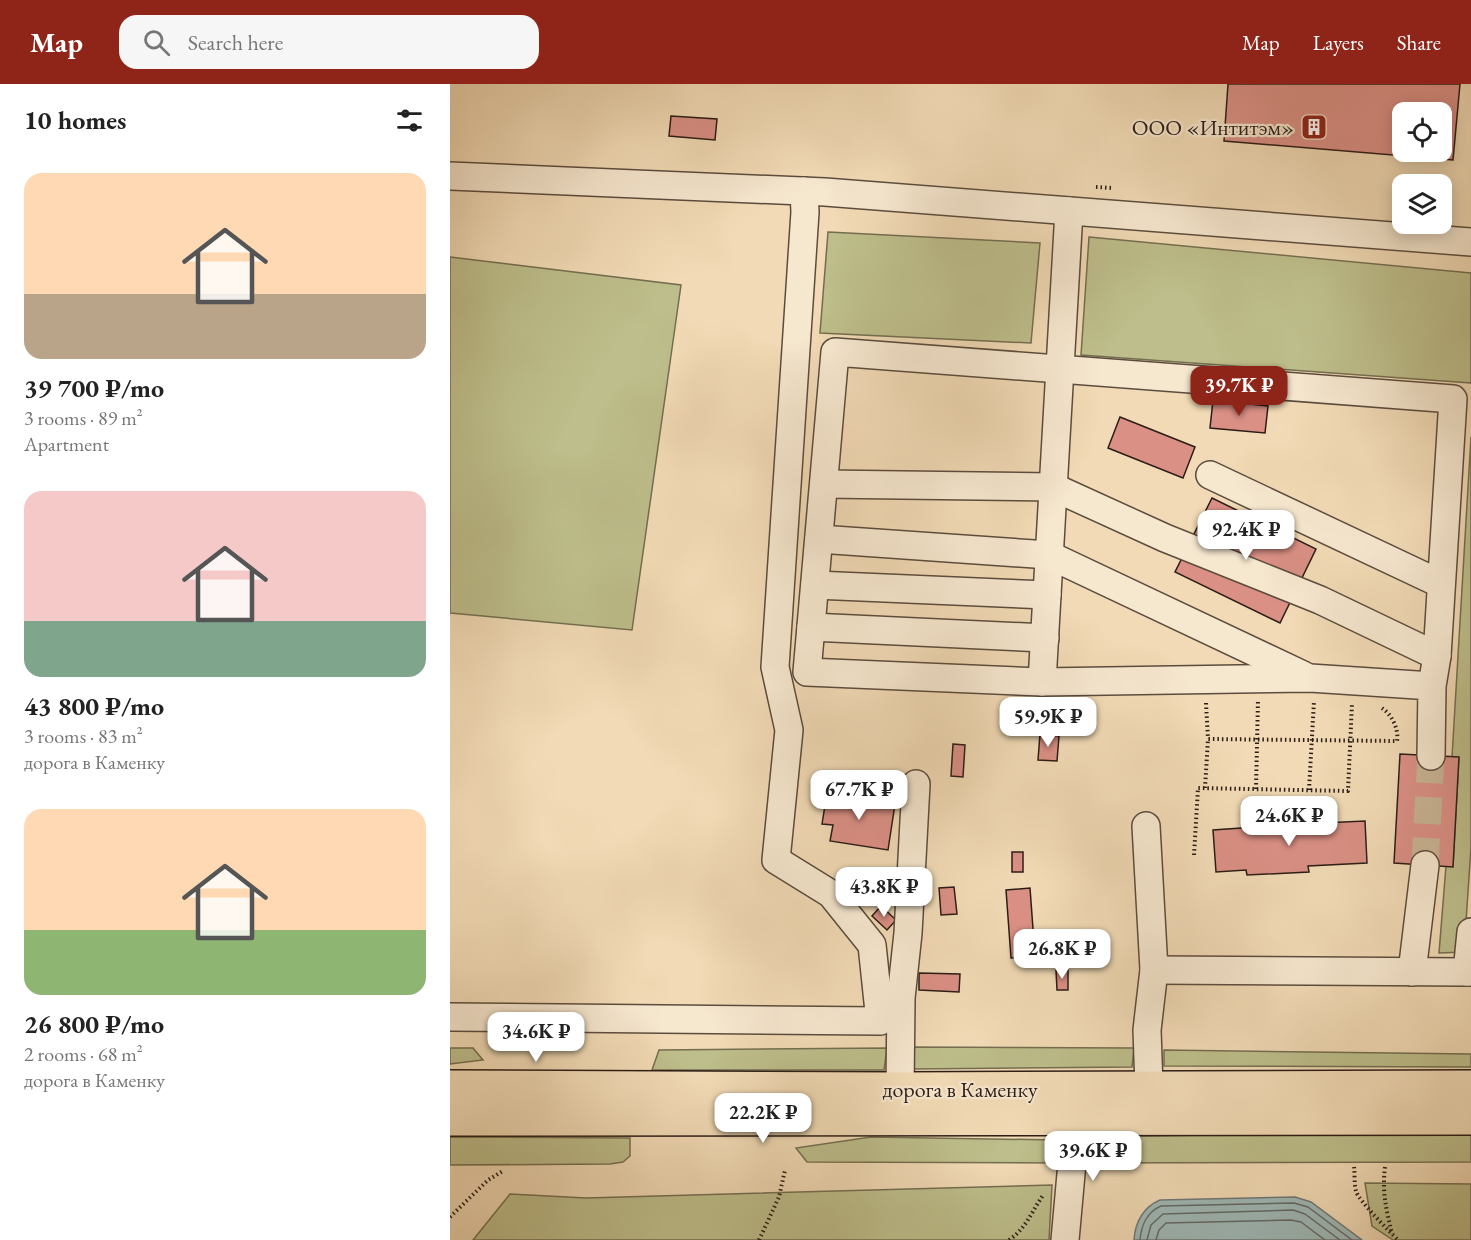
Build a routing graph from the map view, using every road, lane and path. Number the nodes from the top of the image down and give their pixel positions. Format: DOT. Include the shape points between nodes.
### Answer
graph roads {
  1 [pos="450,176"];
  2 [pos="804,191"];
  3 [pos="1069,211"];
  4 [pos="1471,242"];
  5 [pos="1060,369"];
  6 [pos="1210,475"];
  7 [pos="824,484"];
  8 [pos="1053,486"];
  9 [pos="819,538"];
  10 [pos="1049,555"];
  11 [pos="1442,584"];
  12 [pos="815,585"];
  13 [pos="1047,595"];
  14 [pos="811,627"];
  15 [pos="1045,638"];
  16 [pos="1437,656"];
  17 [pos="1258,678"];
  18 [pos="1310,678"];
  19 [pos="1204,679"];
  20 [pos="1042,682"];
  21 [pos="1432,686"];
  22 [pos="1352,696"];
  23 [pos="1375,702"];
  24 [pos="1208,739"];
  25 [pos="1257,739"];
  26 [pos="1312,740"];
  27 [pos="1350,741"];
  28 [pos="1431,756"];
  29 [pos="915,784"];
  30 [pos="1205,788"];
  31 [pos="1256,789"];
  32 [pos="1310,790"];
  33 [pos="1146,826"];
  34 [pos="1194,855"];
  35 [pos="1425,865"];
  36 [pos="1471,932"];
  37 [pos="1154,970"];
  38 [pos="1412,972"];
  39 [pos="1469,972"];
  40 [pos="450,1017"];
  41 [pos="450,1087"];
  42 [pos="1149,1087"];
  43 [pos="1471,1087"];
  44 [pos="900,1089"];
  45 [pos="1471,1118"];
  46 [pos="450,1119"];
  47 [pos="1076,1119"];
  48 [pos="1354,1167"];
  49 [pos="1385,1167"];
  50 [pos="785,1170"];
  51 [pos="503,1171"];
  52 [pos="1047,1190"];
  53 [pos="450,1217"];
  54 [pos="1397,1239"];
  55 [pos="759,1240"];
  56 [pos="1009,1240"];
  57 [pos="1065,1240"];
  1 -- 2 [label="street"];
  2 -- 3 [label="street"];
  2 -- 40 [label="street" via="776,667 789,730 776,860 831,894 872,945 880,1020"];
  3 -- 4 [label="street"];
  3 -- 5 [label="street"];
  5 -- 7 [label="street" via="835,352"];
  5 -- 8 [label="street"];
  5 -- 11 [label="street" via="1453,399"];
  6 -- 11 [label="street"];
  7 -- 8 [label="street"];
  7 -- 9 [label="street"];
  8 -- 10 [label="street"];
  8 -- 16 [label="street" via="1165,538 1320,600"];
  9 -- 10 [label="street"];
  9 -- 12 [label="street"];
  10 -- 13 [label="street"];
  10 -- 18 [label="street"];
  11 -- 16 [label="street"];
  12 -- 13 [label="street"];
  12 -- 14 [label="street"];
  13 -- 15 [label="street"];
  14 -- 15 [label="street"];
  14 -- 20 [label="street" via="807,672"];
  15 -- 20 [label="street"];
  16 -- 21 [label="street"];
  17 -- 18 [label="street"];
  17 -- 19 [label="street"];
  17 -- 25 [label="path"];
  18 -- 21 [label="street"];
  18 -- 26 [label="path" via="1315,695"];
  19 -- 20 [label="street"];
  19 -- 24 [label="path"];
  21 -- 28 [label="street"];
  22 -- 27 [label="path"];
  23 -- 27 [label="path" via="1388,712 1398,732 1397,741"];
  24 -- 25 [label="path"];
  24 -- 30 [label="path"];
  25 -- 26 [label="path"];
  25 -- 31 [label="path"];
  26 -- 27 [label="path"];
  26 -- 32 [label="path"];
  27 -- 32 [label="path" via="1348,791"];
  29 -- 44 [label="street" via="908,933 900,998"];
  30 -- 31 [label="path"];
  30 -- 34 [label="path" via="1198,788"];
  31 -- 32 [label="path"];
  33 -- 37 [label="street"];
  35 -- 38 [label="street"];
  36 -- 39 [label="street"];
  37 -- 38 [label="street"];
  37 -- 42 [label="street" via="1147,1030"];
  38 -- 39 [label="street"];
  41 -- 44 [label="main road, дорога в Каменку"];
  42 -- 43 [label="main road, дорога в Каменку"];
  42 -- 44 [label="main road, дорога в Каменку"];
  45 -- 47 [label="main road, дорога в Каменку"];
  46 -- 47 [label="main road, дорога в Каменку"];
  47 -- 57 [label="street"];
  48 -- 54 [label="path" via="1356,1192"];
  49 -- 54 [label="path" via="1384,1198"];
  50 -- 55 [label="path" via="779,1197"];
  51 -- 53 [label="path" via="488,1180"];
  52 -- 56 [label="path" via="1027,1224"];
}
